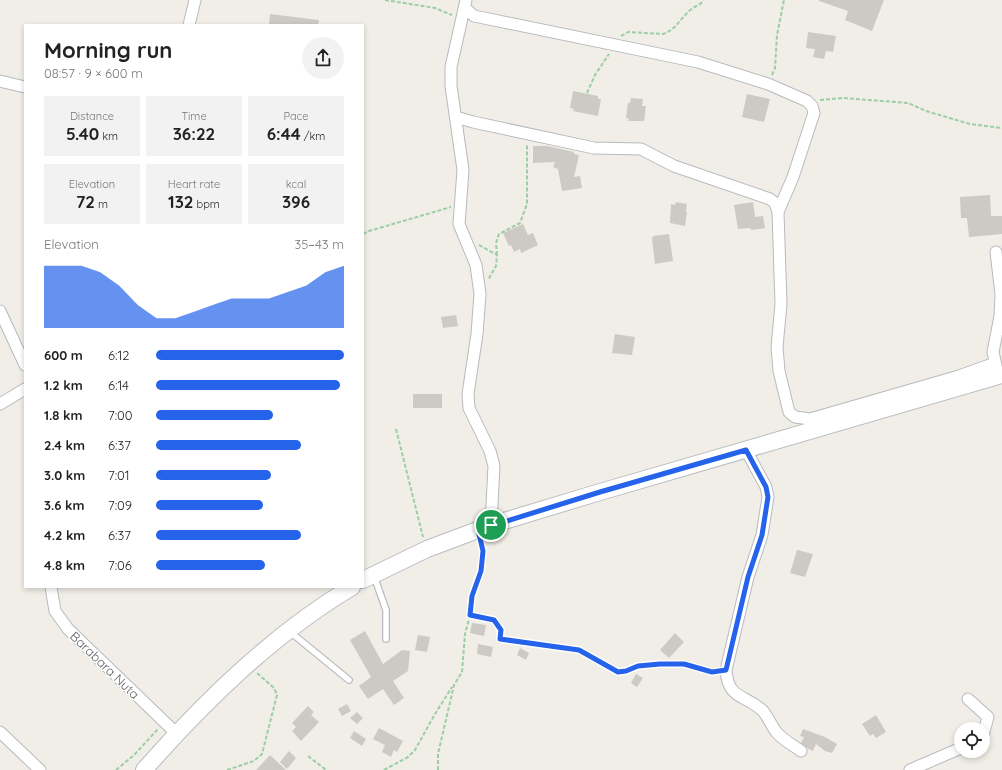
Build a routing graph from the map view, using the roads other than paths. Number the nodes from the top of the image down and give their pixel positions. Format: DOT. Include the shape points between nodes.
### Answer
graph roads {
  1 [pos="195,0"];
  2 [pos="465,4"];
  3 [pos="189,24"];
  4 [pos="0,81"];
  5 [pos="24,87"];
  6 [pos="456,117"];
  7 [pos="778,212"];
  8 [pos="996,252"];
  9 [pos="0,311"];
  10 [pos="24,363"];
  11 [pos="998,372"];
  12 [pos="24,390"];
  13 [pos="0,404"];
  14 [pos="746,450"];
  15 [pos="485,528"];
  16 [pos="368,577"];
  17 [pos="51,588"];
  18 [pos="344,589"];
  19 [pos="289,630"];
  20 [pos="386,639"];
  21 [pos="349,680"];
  22 [pos="968,699"];
  23 [pos="987,722"];
  24 [pos="0,732"];
  25 [pos="176,733"];
  26 [pos="801,751"];
  27 [pos="954,751"];
  28 [pos="40,770"];
  29 [pos="144,770"];
  30 [pos="910,770"];
  1 -- 3 [label="street"];
  2 -- 6 [label="street" via="451,67"];
  2 -- 7 [label="street" via="474,16 698,62 768,84 807,101 814,113 793,177"];
  4 -- 5 [label="street"];
  6 -- 7 [label="street" via="594,148 641,149 674,166 770,199"];
  6 -- 15 [label="street" via="463,170 459,224 476,265 480,294 468,394 469,408 490,450 494,466"];
  7 -- 11 [label="street" via="781,304 777,347 779,371 789,412 794,417 810,419 959,376"];
  8 -- 11 [label="street" via="1001,294 1000,316 993,352"];
  9 -- 10 [label="street"];
  11 -- 14 [label="main road"];
  12 -- 13 [label="street"];
  14 -- 15 [label="main road"];
  14 -- 26 [label="street" via="766,487 768,497 762,535 748,577 726,670 727,681 735,694 765,713 778,734"];
  15 -- 16 [label="main road" via="427,549"];
  16 -- 20 [label="lane" via="386,610"];
  17 -- 25 [label="street, Barabara Nuta" via="55,611 68,629"];
  18 -- 19 [label="main road"];
  19 -- 21 [label="lane"];
  19 -- 25 [label="main road"];
  22 -- 23 [label="street" via="988,717"];
  24 -- 28 [label="street"];
  25 -- 29 [label="main road"];
  27 -- 30 [label="street"];
}
